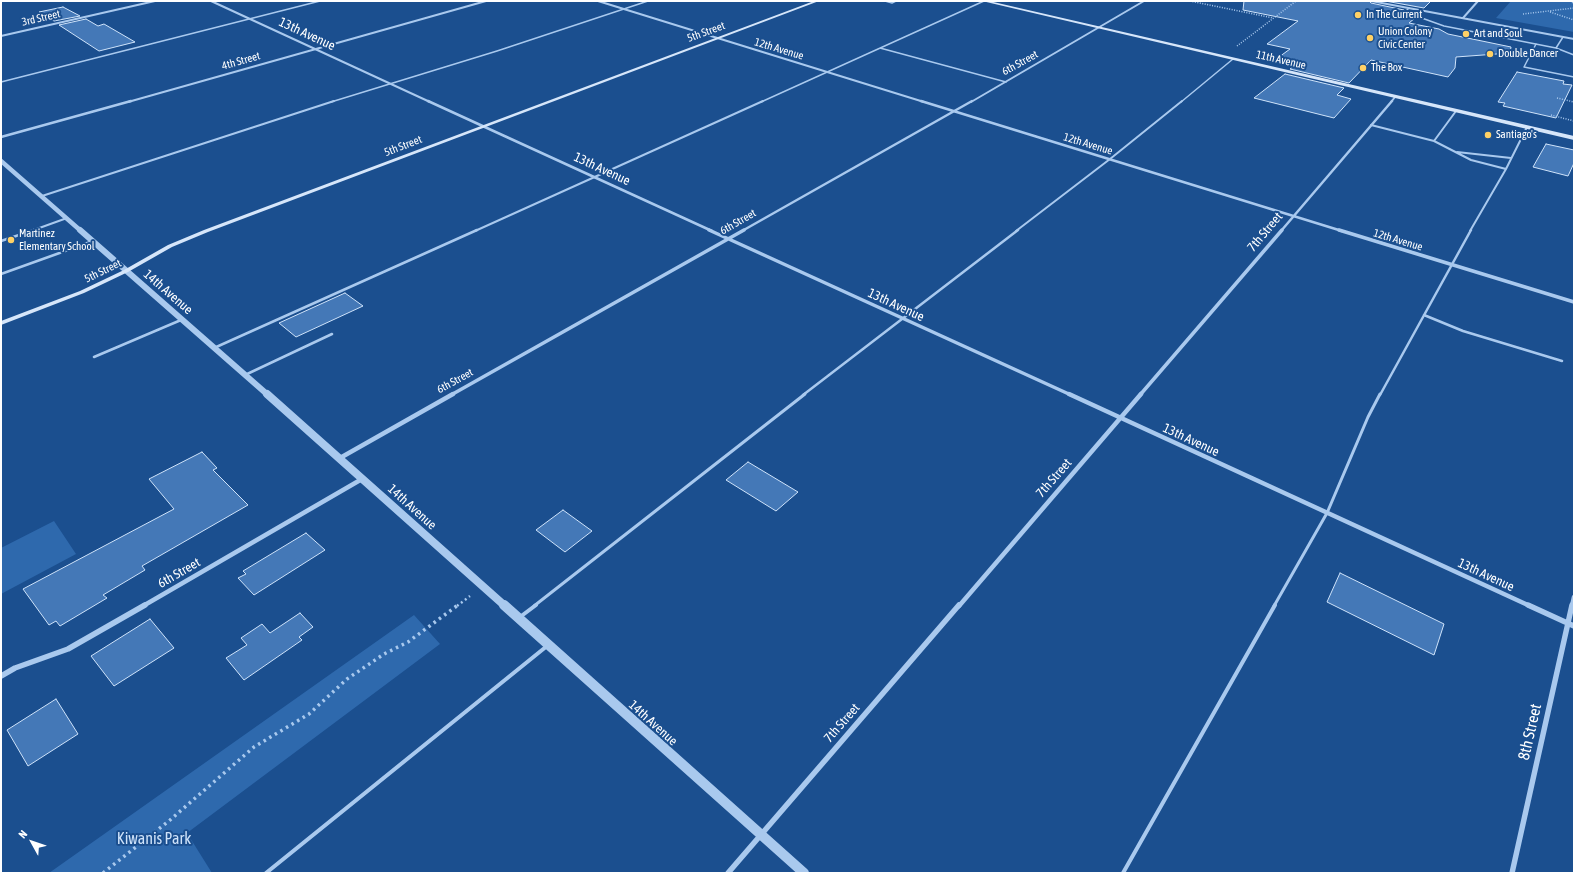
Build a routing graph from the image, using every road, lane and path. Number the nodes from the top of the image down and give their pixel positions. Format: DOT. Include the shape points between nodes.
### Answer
graph roads {
  1 [pos="155,1"];
  2 [pos="211,1"];
  3 [pos="320,1"];
  4 [pos="486,1"];
  5 [pos="598,1"];
  6 [pos="648,1"];
  7 [pos="817,1"];
  8 [pos="885,1"];
  9 [pos="896,1"];
  10 [pos="984,1"];
  11 [pos="1144,1"];
  12 [pos="1190,1"];
  13 [pos="1296,1"];
  14 [pos="1371,1"];
  15 [pos="1478,1"];
  16 [pos="1574,1"];
  17 [pos="1574,5"];
  18 [pos="1409,8"];
  19 [pos="1574,8"];
  20 [pos="624,9"];
  21 [pos="1549,11"];
  22 [pos="1519,15"];
  23 [pos="1273,18"];
  24 [pos="1463,18"];
  25 [pos="249,19"];
  26 [pos="1574,20"];
  27 [pos="1099,28"];
  28 [pos="1,36"];
  29 [pos="1563,37"];
  30 [pos="717,38"];
  31 [pos="1574,39"];
  32 [pos="1536,44"];
  33 [pos="1235,47"];
  34 [pos="880,48"];
  35 [pos="1556,48"];
  36 [pos="315,49"];
  37 [pos="1574,55"];
  38 [pos="1233,59"];
  39 [pos="826,71"];
  40 [pos="1574,77"];
  41 [pos="1,82"];
  42 [pos="1006,82"];
  43 [pos="388,83"];
  44 [pos="1395,97"];
  45 [pos="1557,98"];
  46 [pos="1574,102"];
  47 [pos="952,111"];
  48 [pos="1456,111"];
  49 [pos="1551,115"];
  50 [pos="1574,121"];
  51 [pos="1371,125"];
  52 [pos="483,126"];
  53 [pos="1528,127"];
  54 [pos="1,137"];
  55 [pos="1574,138"];
  56 [pos="1434,141"];
  57 [pos="1454,152"];
  58 [pos="1511,158"];
  59 [pos="1110,159"];
  60 [pos="1,161"];
  61 [pos="1506,169"];
  62 [pos="594,176"];
  63 [pos="42,196"];
  64 [pos="1293,216"];
  65 [pos="67,218"];
  66 [pos="729,239"];
  67 [pos="1,241"];
  68 [pos="93,241"];
  69 [pos="1451,264"];
  70 [pos="126,271"];
  71 [pos="1,274"];
  72 [pos="1574,302"];
  73 [pos="1424,315"];
  74 [pos="902,318"];
  75 [pos="181,320"];
  76 [pos="1,323"];
  77 [pos="332,334"];
  78 [pos="214,348"];
  79 [pos="94,357"];
  80 [pos="1562,361"];
  81 [pos="245,375"];
  82 [pos="1120,418"];
  83 [pos="340,458"];
  84 [pos="363,479"];
  85 [pos="1327,513"];
  86 [pos="483,586"];
  87 [pos="1574,597"];
  88 [pos="518,618"];
  89 [pos="1568,623"];
  90 [pos="1574,626"];
  91 [pos="548,645"];
  92 [pos="1,676"];
  93 [pos="761,834"];
  94 [pos="103,873"];
  95 [pos="266,873"];
  96 [pos="728,873"];
  97 [pos="804,873"];
  98 [pos="1123,873"];
  99 [pos="1512,873"];
  1 -- 28 [label="street, 3rd Street"];
  2 -- 25 [label="street, 13th Avenue"];
  3 -- 25 [label="lane"];
  4 -- 36 [label="street, 4th Street"];
  5 -- 20 [label="street, 12th Avenue"];
  6 -- 20 [label="lane"];
  7 -- 30 [label="main road, 5th Street"];
  8 -- 9 [label="lane"];
  10 -- 27 [label="main road, 11th Avenue"];
  10 -- 34 [label="lane"];
  11 -- 27 [label="street, 6th Street"];
  12 -- 23 [label="path"];
  13 -- 23 [label="path"];
  14 -- 18 [label="street"];
  15 -- 24 [label="street"];
  16 -- 17 [label="path"];
  18 -- 24 [label="street"];
  18 -- 32 [label="lane" via="1406,12 1444,26"];
  19 -- 21 [label="path"];
  20 -- 30 [label="street, 12th Avenue"];
  20 -- 43 [label="lane" via="497,51"];
  21 -- 22 [label="path"];
  21 -- 26 [label="path"];
  23 -- 33 [label="path"];
  24 -- 29 [label="street"];
  25 -- 36 [label="street, 13th Avenue"];
  25 -- 41 [label="lane"];
  27 -- 38 [label="main road, 11th Avenue"];
  27 -- 42 [label="street, 6th Street"];
  29 -- 31 [label="street"];
  29 -- 35 [label="lane"];
  30 -- 39 [label="street, 12th Avenue"];
  30 -- 52 [label="main road, 5th Street"];
  32 -- 35 [label="lane"];
  32 -- 40 [label="lane" via="1524,67"];
  34 -- 39 [label="lane"];
  34 -- 42 [label="lane"];
  35 -- 37 [label="lane"];
  36 -- 43 [label="street, 13th Avenue"];
  36 -- 54 [label="street, 4th Street"];
  38 -- 44 [label="main road, 11th Avenue"];
  38 -- 59 [label="lane"];
  39 -- 47 [label="street, 12th Avenue"];
  39 -- 62 [label="lane"];
  42 -- 47 [label="street, 6th Street"];
  43 -- 52 [label="street, 13th Avenue"];
  43 -- 63 [label="lane"];
  44 -- 48 [label="main road, 11th Avenue"];
  44 -- 51 [label="street, 7th Street"];
  45 -- 46 [label="path"];
  47 -- 59 [label="street, 12th Avenue"];
  47 -- 66 [label="street, 6th Street"];
  48 -- 53 [label="main road, 11th Avenue"];
  48 -- 56 [label="lane"];
  49 -- 50 [label="path"];
  51 -- 56 [label="lane"];
  51 -- 64 [label="street, 7th Street"];
  52 -- 62 [label="street, 13th Avenue"];
  52 -- 70 [label="main road, 5th Street" via="206,231 170,246"];
  53 -- 55 [label="main road, 11th Avenue"];
  53 -- 58 [label="lane"];
  56 -- 57 [label="lane"];
  57 -- 58 [label="lane"];
  57 -- 61 [label="lane" via="1471,160"];
  58 -- 61 [label="lane"];
  59 -- 64 [label="street, 12th Avenue"];
  59 -- 74 [label="lane"];
  60 -- 63 [label="street, 14th Avenue"];
  61 -- 69 [label="lane"];
  62 -- 66 [label="street, 13th Avenue"];
  62 -- 78 [label="lane"];
  63 -- 65 [label="street, 14th Avenue"];
  64 -- 69 [label="street, 12th Avenue"];
  64 -- 82 [label="street, 7th Street"];
  65 -- 67 [label="lane"];
  65 -- 68 [label="street, 14th Avenue"];
  66 -- 74 [label="street, 13th Avenue"];
  66 -- 83 [label="street, 6th Street"];
  68 -- 70 [label="street, 14th Avenue"];
  68 -- 71 [label="lane"];
  69 -- 72 [label="street, 12th Avenue"];
  69 -- 73 [label="lane"];
  70 -- 75 [label="street, 14th Avenue"];
  70 -- 76 [label="main road, 5th Street" via="82,292"];
  73 -- 80 [label="lane" via="1463,331"];
  73 -- 85 [label="lane" via="1368,417"];
  74 -- 82 [label="street, 13th Avenue"];
  74 -- 88 [label="lane"];
  75 -- 78 [label="street, 14th Avenue"];
  75 -- 79 [label="lane"];
  77 -- 81 [label="lane"];
  78 -- 81 [label="street, 14th Avenue"];
  81 -- 83 [label="street, 14th Avenue"];
  82 -- 85 [label="street, 13th Avenue"];
  82 -- 93 [label="street, 7th Street"];
  83 -- 84 [label="street, 14th Avenue"];
  84 -- 86 [label="street, 14th Avenue"];
  84 -- 92 [label="street, 6th Street" via="68,649 15,668"];
  85 -- 89 [label="street, 13th Avenue"];
  85 -- 98 [label="lane"];
  86 -- 88 [label="street, 14th Avenue"];
  86 -- 94 [label="path" via="408,642 384,654 352,676 309,714 254,747"];
  87 -- 89 [label="street, 8th Street"];
  88 -- 91 [label="street, 14th Avenue"];
  89 -- 90 [label="street, 13th Avenue"];
  89 -- 99 [label="street, 8th Street"];
  91 -- 93 [label="street, 14th Avenue"];
  91 -- 95 [label="lane"];
  93 -- 96 [label="street, 7th Street"];
  93 -- 97 [label="street, 14th Avenue"];
}
